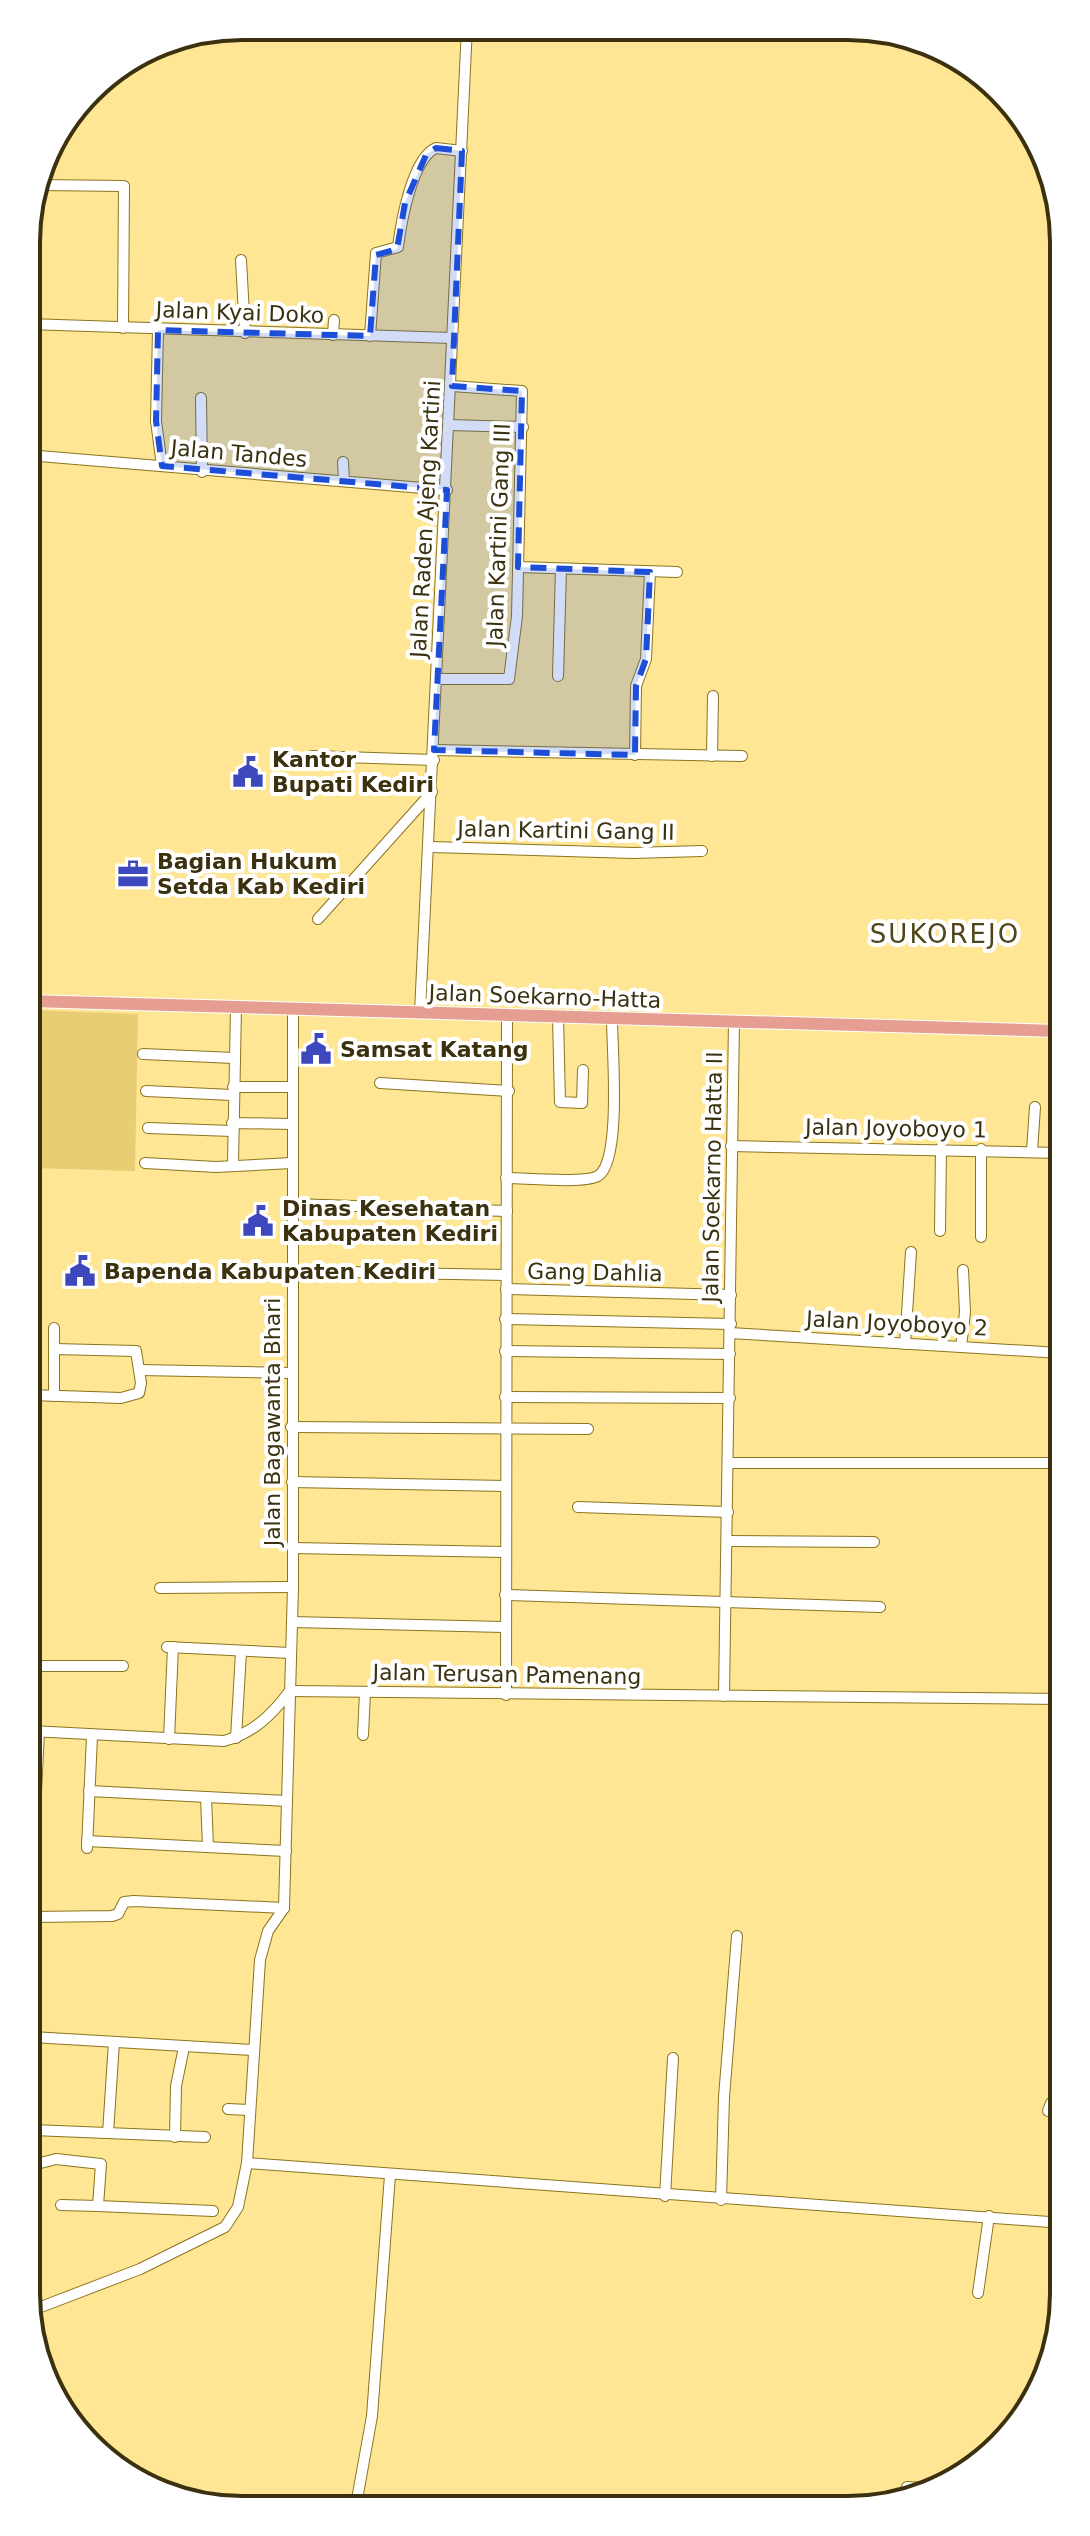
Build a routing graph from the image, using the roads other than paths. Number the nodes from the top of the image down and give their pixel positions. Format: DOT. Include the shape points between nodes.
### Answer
graph roads {
  1 [pos="466,40"];
  2 [pos="462,151"];
  3 [pos="49,185"];
  4 [pos="241,260"];
  5 [pos="334,320"];
  6 [pos="40,325"];
  7 [pos="123,328"];
  8 [pos="158,330"];
  9 [pos="245,333"];
  10 [pos="333,335"];
  11 [pos="370,336"];
  12 [pos="452,338"];
  13 [pos="452,386"];
  14 [pos="201,398"];
  15 [pos="449,425"];
  16 [pos="523,427"];
  17 [pos="40,456"];
  18 [pos="343,462"];
  19 [pos="162,466"];
  20 [pos="202,472"];
  21 [pos="344,481"];
  22 [pos="447,490"];
  23 [pos="518,567"];
  24 [pos="561,569"];
  25 [pos="650,572"];
  26 [pos="677,572"];
  27 [pos="558,676"];
  28 [pos="437,679"];
  29 [pos="713,696"];
  30 [pos="434,755"];
  31 [pos="635,755"];
  32 [pos="312,756"];
  33 [pos="712,756"];
  34 [pos="742,756"];
  35 [pos="432,792"];
  36 [pos="430,847"];
  37 [pos="702,851"];
  38 [pos="318,919"];
  39 [pos="40,1001"];
  40 [pos="236,1007"];
  41 [pos="293,1009"];
  42 [pos="420,1012"];
  43 [pos="507,1015"];
  44 [pos="558,1017"];
  45 [pos="612,1019"];
  46 [pos="734,1021"];
  47 [pos="1050,1031"];
  48 [pos="143,1054"];
  49 [pos="234,1058"];
  50 [pos="583,1070"];
  51 [pos="380,1083"];
  52 [pos="292,1087"];
  53 [pos="146,1091"];
  54 [pos="232,1091"];
  55 [pos="509,1091"];
  56 [pos="1035,1107"];
  57 [pos="292,1124"];
  58 [pos="232,1127"];
  59 [pos="148,1128"];
  60 [pos="731,1146"];
  61 [pos="941,1148"];
  62 [pos="981,1149"];
  63 [pos="1032,1151"];
  64 [pos="1050,1152"];
  65 [pos="145,1163"];
  66 [pos="233,1163"];
  67 [pos="292,1163"];
  68 [pos="506,1178"];
  69 [pos="292,1204"];
  70 [pos="507,1211"];
  71 [pos="940,1231"];
  72 [pos="981,1237"];
  73 [pos="911,1252"];
  74 [pos="963,1270"];
  75 [pos="291,1271"];
  76 [pos="506,1275"];
  77 [pos="506,1289"];
  78 [pos="731,1295"];
  79 [pos="505,1319"];
  80 [pos="54,1328"];
  81 [pos="730,1329"];
  82 [pos="905,1344"];
  83 [pos="961,1347"];
  84 [pos="54,1349"];
  85 [pos="505,1351"];
  86 [pos="1050,1352"];
  87 [pos="730,1354"];
  88 [pos="140,1370"];
  89 [pos="291,1373"];
  90 [pos="40,1395"];
  91 [pos="54,1396"];
  92 [pos="505,1397"];
  93 [pos="730,1398"];
  94 [pos="291,1427"];
  95 [pos="588,1429"];
  96 [pos="505,1430"];
  97 [pos="728,1463"];
  98 [pos="1050,1463"];
  99 [pos="292,1482"];
  100 [pos="506,1486"];
  101 [pos="578,1507"];
  102 [pos="728,1512"];
  103 [pos="728,1541"];
  104 [pos="874,1542"];
  105 [pos="293,1548"];
  106 [pos="504,1552"];
  107 [pos="293,1587"];
  108 [pos="160,1588"];
  109 [pos="505,1595"];
  110 [pos="726,1602"];
  111 [pos="880,1607"];
  112 [pos="292,1622"];
  113 [pos="504,1627"];
  114 [pos="241,1652"];
  115 [pos="290,1653"];
  116 [pos="40,1666"];
  117 [pos="123,1666"];
  118 [pos="290,1691"];
  119 [pos="365,1692"];
  120 [pos="506,1695"];
  121 [pos="724,1696"];
  122 [pos="1050,1699"];
  123 [pos="40,1731"];
  124 [pos="363,1735"];
  125 [pos="92,1736"];
  126 [pos="236,1738"];
  127 [pos="169,1739"];
  128 [pos="89,1791"];
  129 [pos="206,1797"];
  130 [pos="287,1801"];
  131 [pos="208,1847"];
  132 [pos="286,1851"];
  133 [pos="284,1908"];
  134 [pos="40,1917"];
  135 [pos="737,1936"];
  136 [pos="40,2037"];
  137 [pos="114,2042"];
  138 [pos="184,2047"];
  139 [pos="252,2050"];
  140 [pos="673,2058"];
  141 [pos="228,2109"];
  142 [pos="249,2110"];
  143 [pos="40,2130"];
  144 [pos="108,2133"];
  145 [pos="175,2137"];
  146 [pos="205,2137"];
  147 [pos="40,2163"];
  148 [pos="247,2163"];
  149 [pos="390,2175"];
  150 [pos="665,2196"];
  151 [pos="721,2200"];
  152 [pos="61,2205"];
  153 [pos="98,2206"];
  154 [pos="213,2211"];
  155 [pos="989,2216"];
  156 [pos="1050,2222"];
  157 [pos="978,2293"];
  158 [pos="41,2307"];
  159 [pos="358,2496"];
  1 -- 2 [label="street, Jalan Raden Ajeng Kartini"];
  2 -- 11 [label="street" via="436,148 426,155 405,203 398,247 376,253"];
  2 -- 12 [label="street, Jalan Raden Ajeng Kartini"];
  3 -- 7 [label="street" via="124,186"];
  4 -- 9 [label="street"];
  5 -- 10 [label="street"];
  6 -- 7 [label="street, Jalan Kyai Doko"];
  7 -- 8 [label="street, Jalan Kyai Doko"];
  8 -- 9 [label="street, Jalan Kyai Doko"];
  8 -- 19 [label="street" via="156,421"];
  9 -- 10 [label="street, Jalan Kyai Doko"];
  10 -- 11 [label="street, Jalan Kyai Doko"];
  11 -- 12 [label="street, Jalan Kyai Doko"];
  12 -- 13 [label="street, Jalan Raden Ajeng Kartini"];
  13 -- 15 [label="street, Jalan Raden Ajeng Kartini"];
  13 -- 16 [label="street, Jalan Kartini Gang III" via="521,389"];
  14 -- 20 [label="street"];
  15 -- 16 [label="street"];
  15 -- 22 [label="street, Jalan Raden Ajeng Kartini"];
  16 -- 23 [label="street, Jalan Kartini Gang III"];
  17 -- 19 [label="street, Jalan Tandes"];
  18 -- 21 [label="street"];
  19 -- 20 [label="street, Jalan Tandes"];
  20 -- 21 [label="street, Jalan Tandes"];
  21 -- 22 [label="street, Jalan Tandes"];
  22 -- 28 [label="street, Jalan Raden Ajeng Kartini"];
  23 -- 24 [label="street"];
  23 -- 28 [label="street, Jalan Kartini Gang III" via="509,679"];
  24 -- 25 [label="street"];
  24 -- 27 [label="street"];
  25 -- 26 [label="street"];
  25 -- 31 [label="street" via="646,659 636,686"];
  28 -- 30 [label="street, Jalan Raden Ajeng Kartini"];
  29 -- 33 [label="street"];
  30 -- 31 [label="street"];
  30 -- 32 [label="street"];
  30 -- 35 [label="street, Jalan Raden Ajeng Kartini"];
  31 -- 33 [label="street"];
  33 -- 34 [label="street"];
  35 -- 36 [label="street, Jalan Raden Ajeng Kartini"];
  35 -- 38 [label="street"];
  36 -- 37 [label="street, Jalan Kartini Gang II"];
  36 -- 42 [label="street, Jalan Raden Ajeng Kartini"];
  39 -- 40 [label="main road, Jalan Soekarno-Hatta"];
  40 -- 41 [label="main road, Jalan Soekarno-Hatta"];
  40 -- 49 [label="street"];
  41 -- 42 [label="main road, Jalan Soekarno-Hatta"];
  41 -- 52 [label="street, Jalan Bagawanta Bhari"];
  42 -- 43 [label="main road, Jalan Soekarno-Hatta"];
  43 -- 44 [label="main road, Jalan Soekarno-Hatta"];
  43 -- 55 [label="street"];
  44 -- 45 [label="main road, Jalan Soekarno-Hatta"];
  44 -- 50 [label="street" via="560,1102 582,1103"];
  45 -- 46 [label="main road, Jalan Soekarno-Hatta"];
  45 -- 68 [label="street" via="612,1142 605,1168 594,1178"];
  46 -- 47 [label="main road, Jalan Soekarno-Hatta"];
  46 -- 60 [label="street, Jalan Soekarno Hatta II"];
  48 -- 49 [label="street"];
  49 -- 54 [label="street"];
  51 -- 55 [label="street"];
  52 -- 54 [label="street"];
  52 -- 57 [label="street, Jalan Bagawanta Bhari"];
  53 -- 54 [label="street"];
  54 -- 58 [label="street"];
  55 -- 68 [label="street"];
  56 -- 63 [label="street"];
  57 -- 58 [label="street"];
  57 -- 67 [label="street, Jalan Bagawanta Bhari"];
  58 -- 59 [label="street"];
  58 -- 66 [label="street"];
  60 -- 61 [label="street, Jalan Joyoboyo 1"];
  60 -- 78 [label="street, Jalan Soekarno Hatta II"];
  61 -- 62 [label="street, Jalan Joyoboyo 1"];
  61 -- 71 [label="street"];
  62 -- 63 [label="street, Jalan Joyoboyo 1"];
  62 -- 72 [label="street"];
  63 -- 64 [label="street, Jalan Joyoboyo 1"];
  65 -- 66 [label="street"];
  66 -- 67 [label="street"];
  67 -- 69 [label="street, Jalan Bagawanta Bhari"];
  68 -- 70 [label="street"];
  69 -- 70 [label="street"];
  69 -- 75 [label="street, Jalan Bagawanta Bhari"];
  70 -- 76 [label="street"];
  73 -- 82 [label="street"];
  74 -- 83 [label="street"];
  75 -- 76 [label="street"];
  75 -- 89 [label="street, Jalan Bagawanta Bhari"];
  76 -- 77 [label="street"];
  77 -- 78 [label="street, Gang Dahlia"];
  77 -- 79 [label="street"];
  78 -- 81 [label="street, Jalan Soekarno Hatta II"];
  79 -- 81 [label="street, Jalan Joyoboyo 2"];
  79 -- 85 [label="street"];
  80 -- 84 [label="street"];
  81 -- 82 [label="street, Jalan Joyoboyo 2"];
  81 -- 87 [label="street, Jalan Soekarno Hatta II"];
  82 -- 83 [label="street, Jalan Joyoboyo 2"];
  83 -- 86 [label="street, Jalan Joyoboyo 2"];
  84 -- 88 [label="street" via="132,1349 138,1353"];
  84 -- 91 [label="street"];
  85 -- 87 [label="street"];
  85 -- 92 [label="street"];
  87 -- 93 [label="street, Jalan Soekarno Hatta II"];
  88 -- 89 [label="street"];
  88 -- 91 [label="street" via="134,1397"];
  89 -- 94 [label="street, Jalan Bagawanta Bhari"];
  90 -- 91 [label="street"];
  92 -- 93 [label="street"];
  92 -- 96 [label="street"];
  93 -- 97 [label="street, Jalan Soekarno Hatta II"];
  94 -- 96 [label="street"];
  94 -- 99 [label="street, Jalan Bagawanta Bhari"];
  95 -- 96 [label="street"];
  96 -- 100 [label="street"];
  97 -- 98 [label="street"];
  97 -- 102 [label="street, Jalan Soekarno Hatta II"];
  99 -- 100 [label="street"];
  99 -- 105 [label="street, Jalan Bagawanta Bhari"];
  100 -- 106 [label="street"];
  101 -- 102 [label="street"];
  102 -- 103 [label="street, Jalan Soekarno Hatta II"];
  103 -- 104 [label="street"];
  103 -- 110 [label="street, Jalan Soekarno Hatta II"];
  105 -- 106 [label="street"];
  105 -- 107 [label="street, Jalan Bagawanta Bhari"];
  106 -- 109 [label="street"];
  107 -- 108 [label="street"];
  107 -- 112 [label="street, Jalan Bagawanta Bhari"];
  109 -- 110 [label="street"];
  109 -- 113 [label="street"];
  110 -- 111 [label="street"];
  110 -- 121 [label="street, Jalan Soekarno Hatta II"];
  112 -- 113 [label="street"];
  112 -- 115 [label="street, Jalan Bagawanta Bhari"];
  113 -- 120 [label="street"];
  114 -- 115 [label="street"];
  114 -- 126 [label="street"];
  114 -- 127 [label="street" via="170,1647"];
  115 -- 118 [label="street, Jalan Bagawanta Bhari"];
  116 -- 117 [label="street"];
  118 -- 119 [label="street, Jalan Terusan Pamenang"];
  118 -- 126 [label="street" via="271,1716"];
  118 -- 130 [label="street, Jalan Bagawanta Bhari"];
  119 -- 120 [label="street, Jalan Terusan Pamenang"];
  119 -- 124 [label="street"];
  120 -- 121 [label="street, Jalan Terusan Pamenang"];
  121 -- 122 [label="street, Jalan Terusan Pamenang"];
  123 -- 125 [label="street"];
  125 -- 127 [label="street"];
  125 -- 128 [label="street"];
  126 -- 127 [label="street"];
  128 -- 129 [label="street"];
  128 -- 131 [label="street" via="87,1844"];
  129 -- 130 [label="street"];
  129 -- 131 [label="street"];
  130 -- 132 [label="street, Jalan Bagawanta Bhari"];
  131 -- 132 [label="street"];
  132 -- 133 [label="street, Jalan Bagawanta Bhari"];
  133 -- 134 [label="street" via="134,1901 124,1902 112,1916"];
  133 -- 139 [label="street" via="268,1931 260,1960"];
  135 -- 151 [label="street"];
  136 -- 137 [label="street"];
  137 -- 138 [label="street"];
  137 -- 144 [label="street"];
  138 -- 139 [label="street"];
  138 -- 145 [label="street" via="176,2086"];
  139 -- 142 [label="street"];
  140 -- 150 [label="street"];
  141 -- 142 [label="street"];
  142 -- 148 [label="street"];
  143 -- 144 [label="street"];
  144 -- 145 [label="street"];
  145 -- 146 [label="street"];
  147 -- 153 [label="street" via="99,2162"];
  148 -- 149 [label="street"];
  148 -- 158 [label="street" via="238,2207 225,2227 140,2269"];
  149 -- 150 [label="street"];
  149 -- 159 [label="street" via="372,2416"];
  150 -- 151 [label="street"];
  151 -- 155 [label="street"];
  152 -- 153 [label="street"];
  153 -- 154 [label="street"];
  155 -- 156 [label="street"];
  155 -- 157 [label="street"];
}
